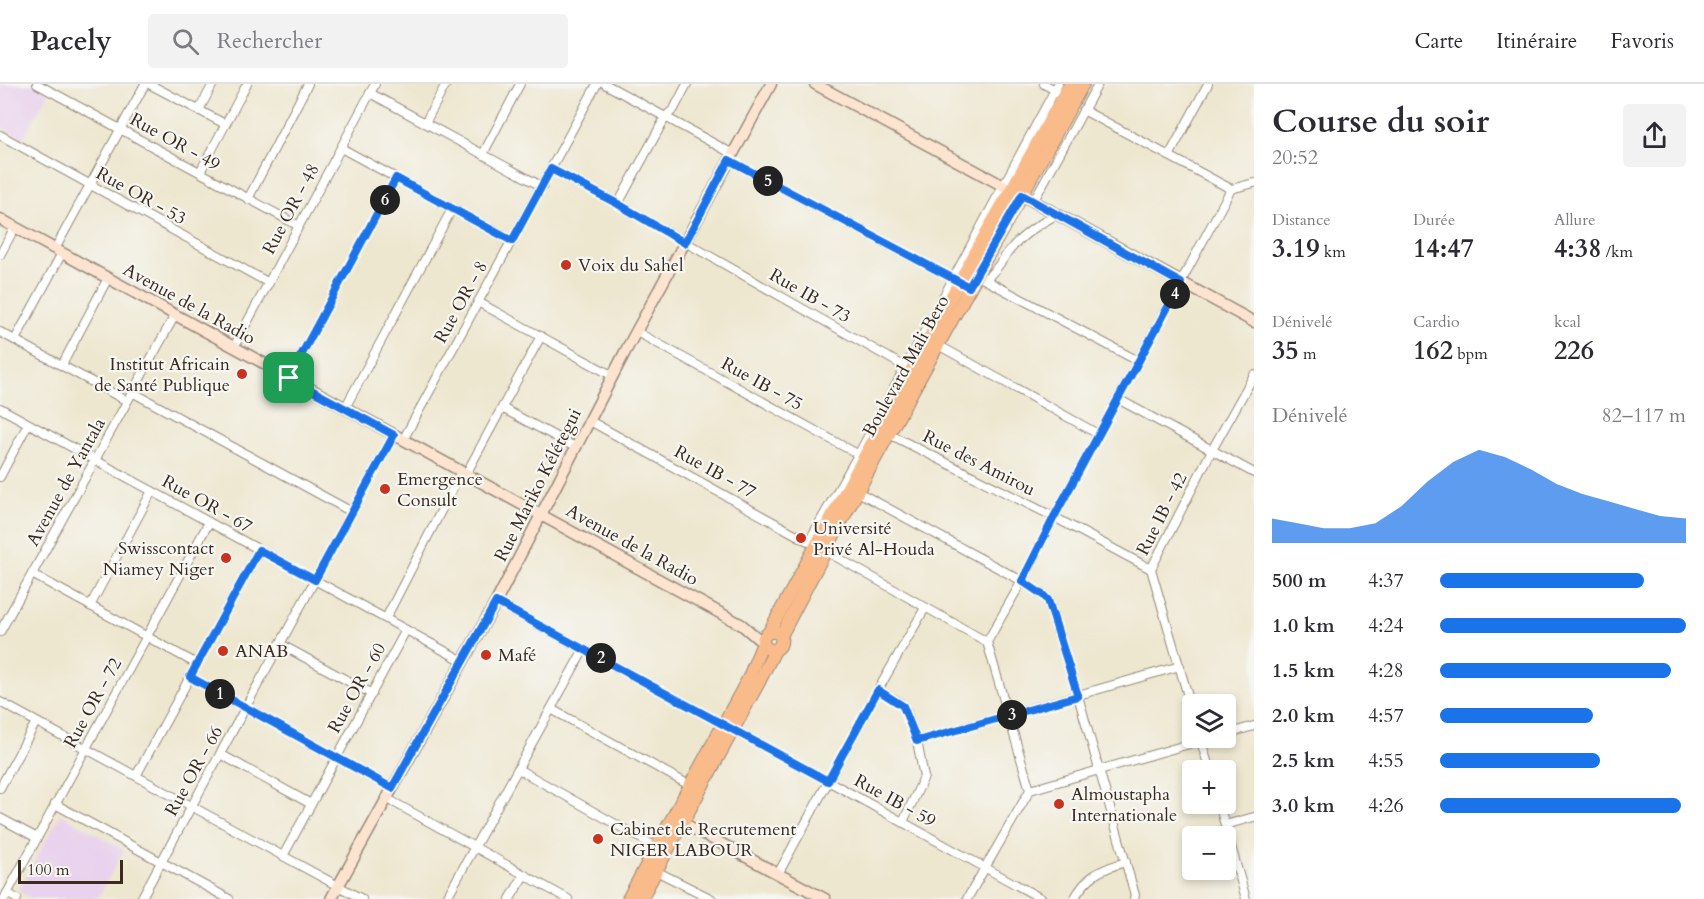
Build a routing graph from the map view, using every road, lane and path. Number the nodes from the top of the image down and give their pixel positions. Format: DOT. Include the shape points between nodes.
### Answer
graph roads {
  1 [pos="37,84"];
  2 [pos="147,84"];
  3 [pos="213,84"];
  4 [pos="247,84"];
  5 [pos="308,84"];
  6 [pos="446,84"];
  7 [pos="520,84"];
  8 [pos="597,84"];
  9 [pos="605,84"];
  10 [pos="687,84"];
  11 [pos="771,84"];
  12 [pos="815,84"];
  13 [pos="1044,84"];
  14 [pos="1070,84"];
  15 [pos="1083,84"];
  16 [pos="1098,84"];
  17 [pos="1208,84"];
  18 [pos="371,87"];
  19 [pos="1057,87"];
  20 [pos="199,110"];
  21 [pos="1083,110"];
  22 [pos="666,116"];
  23 [pos="425,123"];
  24 [pos="225,124"];
  25 [pos="121,129"];
  26 [pos="0,135"];
  27 [pos="341,148"];
  28 [pos="483,154"];
  29 [pos="1169,156"];
  30 [pos="731,157"];
  31 [pos="551,169"];
  32 [pos="200,172"];
  33 [pos="396,178"];
  34 [pos="1254,183"];
  35 [pos="90,185"];
  36 [pos="543,187"];
  37 [pos="1231,189"];
  38 [pos="1018,193"];
  39 [pos="248,199"];
  40 [pos="618,204"];
  41 [pos="452,209"];
  42 [pos="1058,214"];
  43 [pos="0,219"];
  44 [pos="299,226"];
  45 [pos="15,227"];
  46 [pos="512,241"];
  47 [pos="685,243"];
  48 [pos="58,251"];
  49 [pos="0,255"];
  50 [pos="981,277"];
  51 [pos="108,278"];
  52 [pos="269,282"];
  53 [pos="961,283"];
  54 [pos="1181,283"];
  55 [pos="478,302"];
  56 [pos="175,315"];
  57 [pos="1254,322"];
  58 [pos="0,332"];
  59 [pos="637,332"];
  60 [pos="541,336"];
  61 [pos="15,340"];
  62 [pos="938,345"];
  63 [pos="234,347"];
  64 [pos="1138,361"];
  65 [pos="62,365"];
  66 [pos="913,371"];
  67 [pos="1254,375"];
  68 [pos="613,376"];
  69 [pos="289,378"];
  70 [pos="132,392"];
  71 [pos="1118,399"];
  72 [pos="127,401"];
  73 [pos="0,408"];
  74 [pos="345,408"];
  75 [pos="502,408"];
  76 [pos="590,421"];
  77 [pos="28,424"];
  78 [pos="889,434"];
  79 [pos="1098,434"];
  80 [pos="398,438"];
  81 [pos="575,447"];
  82 [pos="1212,450"];
  83 [pos="865,459"];
  84 [pos="95,460"];
  85 [pos="464,473"];
  86 [pos="1254,473"];
  87 [pos="0,477"];
  88 [pos="152,491"];
  89 [pos="858,492"];
  90 [pos="352,512"];
  91 [pos="541,514"];
  92 [pos="1054,517"];
  93 [pos="209,522"];
  94 [pos="817,546"];
  95 [pos="259,550"];
  96 [pos="1151,569"];
  97 [pos="32,574"];
  98 [pos="315,580"];
  99 [pos="1022,581"];
  100 [pos="496,602"];
  101 [pos="90,606"];
  102 [pos="925,608"];
  103 [pos="386,618"];
  104 [pos="1,626"];
  105 [pos="406,630"];
  106 [pos="147,637"];
  107 [pos="771,637"];
  108 [pos="987,642"];
  109 [pos="280,644"];
  110 [pos="584,649"];
  111 [pos="463,661"];
  112 [pos="197,664"];
  113 [pos="1180,666"];
  114 [pos="190,677"];
  115 [pos="878,690"];
  116 [pos="372,694"];
  117 [pos="1188,694"];
  118 [pos="1078,696"];
  119 [pos="0,702"];
  120 [pos="245,708"];
  121 [pos="551,709"];
  122 [pos="1009,716"];
  123 [pos="36,722"];
  124 [pos="1254,726"];
  125 [pos="728,727"];
  126 [pos="1236,731"];
  127 [pos="917,741"];
  128 [pos="1182,745"];
  129 [pos="86,748"];
  130 [pos="220,754"];
  131 [pos="337,758"];
  132 [pos="518,769"];
  133 [pos="1099,770"];
  134 [pos="136,776"];
  135 [pos="828,781"];
  136 [pos="0,788"];
  137 [pos="695,788"];
  138 [pos="1030,790"];
  139 [pos="389,793"];
  140 [pos="55,804"];
  141 [pos="311,804"];
  142 [pos="192,806"];
  143 [pos="1222,814"];
  144 [pos="1254,817"];
  145 [pos="0,818"];
  146 [pos="678,820"];
  147 [pos="903,822"];
  148 [pos="1225,825"];
  149 [pos="37,838"];
  150 [pos="475,847"];
  151 [pos="661,850"];
  152 [pos="283,856"];
  153 [pos="161,862"];
  154 [pos="1126,862"];
  155 [pos="985,867"];
  156 [pos="656,871"];
  157 [pos="524,874"];
  158 [pos="778,874"];
  159 [pos="338,886"];
  160 [pos="5,896"];
  161 [pos="822,898"];
  162 [pos="17,899"];
  163 [pos="141,899"];
  164 [pos="229,899"];
  165 [pos="331,899"];
  166 [pos="362,899"];
  167 [pos="446,899"];
  168 [pos="510,899"];
  169 [pos="568,899"];
  170 [pos="628,899"];
  171 [pos="641,899"];
  172 [pos="712,899"];
  173 [pos="967,899"];
  174 [pos="1042,899"];
  175 [pos="1074,899"];
  176 [pos="1134,899"];
  177 [pos="1246,899"];
  1 -- 25 [label="street, Rue OR - 49"];
  2 -- 20 [label="street"];
  2 -- 25 [label="street"];
  3 -- 20 [label="street"];
  4 -- 24 [label="street"];
  5 -- 39 [label="street"];
  6 -- 23 [label="street"];
  7 -- 28 [label="street"];
  8 -- 31 [label="street, Rue OR - 8"];
  9 -- 22 [label="street"];
  10 -- 22 [label="street"];
  11 -- 30 [label="street, Rue Mariko Kélétegui"];
  12 -- 38 [label="street"];
  13 -- 19 [label="street"];
  14 -- 38 [label="main road, Boulevard Mali Bero"];
  15 -- 38 [label="main road, Boulevard Mali Bero"];
  16 -- 21 [label="street, Boulevard Mali Bero"];
  17 -- 29 [label="street"];
  18 -- 23 [label="street"];
  18 -- 27 [label="street, Rue OR - 48"];
  19 -- 38 [label="street, Boulevard Mali Bero"];
  20 -- 24 [label="street"];
  21 -- 29 [label="street"];
  21 -- 38 [label="street, Boulevard Mali Bero"];
  22 -- 30 [label="street"];
  22 -- 40 [label="street"];
  23 -- 28 [label="street"];
  24 -- 32 [label="street"];
  25 -- 32 [label="street, Rue OR - 49"];
  25 -- 35 [label="street"];
  26 -- 35 [label="street, Rue OR - 53"];
  27 -- 33 [label="street"];
  27 -- 44 [label="street, Rue OR - 48"];
  28 -- 36 [label="street"];
  29 -- 37 [label="street"];
  30 -- 47 [label="street, Rue Mariko Kélétegui"];
  30 -- 53 [label="street"];
  31 -- 36 [label="street, Rue OR - 8"];
  31 -- 40 [label="street, Rue IB - 73"];
  32 -- 39 [label="street, Rue OR - 49"];
  33 -- 41 [label="street"];
  33 -- 69 [label="street"];
  34 -- 37 [label="street"];
  35 -- 48 [label="street"];
  35 -- 52 [label="street, Rue OR - 53"];
  36 -- 46 [label="street, Rue OR - 8"];
  37 -- 54 [label="street"];
  38 -- 42 [label="street"];
  38 -- 50 [label="main road, Boulevard Mali Bero"];
  38 -- 53 [label="main road, Boulevard Mali Bero"];
  39 -- 44 [label="street, Rue OR - 49"];
  40 -- 47 [label="street, Rue IB - 73"];
  41 -- 46 [label="street"];
  41 -- 74 [label="street"];
  42 -- 50 [label="street" via="1031,228 995,271"];
  42 -- 54 [label="street"];
  43 -- 45 [label="street, Avenue de la Radio"];
  44 -- 52 [label="street, Rue OR - 48"];
  45 -- 48 [label="street, Avenue de la Radio"];
  45 -- 49 [label="street"];
  46 -- 55 [label="street, Rue OR - 8"];
  47 -- 59 [label="street, Rue Mariko Kélétegui"];
  47 -- 66 [label="street, Rue IB - 73"];
  48 -- 51 [label="street, Avenue de la Radio"];
  48 -- 61 [label="street"];
  50 -- 53 [label="main road, Boulevard Mali Bero"];
  50 -- 64 [label="street"];
  51 -- 56 [label="street, Avenue de la Radio"];
  51 -- 65 [label="street"];
  52 -- 63 [label="street, Rue OR - 48"];
  53 -- 62 [label="main road, Boulevard Mali Bero"];
  53 -- 66 [label="main road, Boulevard Mali Bero"];
  54 -- 57 [label="street"];
  54 -- 64 [label="street"];
  55 -- 60 [label="street"];
  55 -- 80 [label="street, Rue OR - 8"];
  56 -- 63 [label="street, Avenue de la Radio"];
  56 -- 70 [label="street, Avenue de Yantala"];
  58 -- 61 [label="street"];
  59 -- 68 [label="street, Rue Mariko Kélétegui"];
  59 -- 83 [label="street, Rue IB - 75"];
  60 -- 68 [label="street"];
  60 -- 75 [label="street"];
  61 -- 65 [label="street"];
  62 -- 66 [label="main road, Boulevard Mali Bero"];
  62 -- 79 [label="street"];
  63 -- 69 [label="street, Avenue de la Radio"];
  64 -- 71 [label="street"];
  65 -- 72 [label="street"];
  66 -- 78 [label="main road, Boulevard Mali Bero"];
  66 -- 83 [label="main road, Boulevard Mali Bero"];
  67 -- 82 [label="street, Rue IB - 42"];
  68 -- 76 [label="street, Rue Mariko Kélétegui"];
  69 -- 74 [label="street, Avenue de la Radio"];
  70 -- 72 [label="street, Avenue de Yantala"];
  70 -- 90 [label="street"];
  71 -- 79 [label="street"];
  71 -- 82 [label="street"];
  72 -- 84 [label="street, Avenue de Yantala"];
  73 -- 77 [label="street, Rue OR - 67"];
  74 -- 80 [label="street, Avenue de la Radio"];
  75 -- 81 [label="street"];
  75 -- 85 [label="street"];
  76 -- 81 [label="street, Rue Mariko Kélétegui"];
  76 -- 94 [label="street, Rue IB - 77"];
  77 -- 84 [label="street, Rue OR - 67"];
  77 -- 87 [label="street"];
  78 -- 83 [label="main road, Boulevard Mali Bero"];
  78 -- 92 [label="street, Rue des Amirou"];
  79 -- 92 [label="street"];
  80 -- 85 [label="street, Avenue de la Radio"];
  80 -- 90 [label="street, Rue OR - 66"];
  81 -- 91 [label="street, Rue Mariko Kélétegui"];
  82 -- 86 [label="street"];
  82 -- 96 [label="street, Rue IB - 42"];
  83 -- 89 [label="main road, Boulevard Mali Bero"];
  83 -- 94 [label="main road, Boulevard Mali Bero"];
  84 -- 88 [label="street, Rue OR - 67"];
  84 -- 97 [label="street, Avenue de Yantala"];
  85 -- 91 [label="street, Avenue de la Radio"];
  85 -- 103 [label="street"];
  88 -- 93 [label="street, Rue OR - 67"];
  88 -- 101 [label="street"];
  89 -- 94 [label="main road, Boulevard Mali Bero"];
  89 -- 99 [label="street"];
  90 -- 98 [label="street, Rue OR - 66"];
  91 -- 100 [label="street, Rue Mariko Kélétegui"];
  91 -- 107 [label="street, Avenue de la Radio" via="742,625"];
  92 -- 96 [label="street, Rue des Amirou"];
  92 -- 99 [label="street"];
  93 -- 95 [label="street, Rue OR - 67"];
  93 -- 106 [label="street, Rue OR - 72"];
  94 -- 102 [label="street, Rue IB - 77"];
  94 -- 107 [label="main road, Boulevard Mali Bero"];
  95 -- 98 [label="street, Rue OR - 67"];
  95 -- 112 [label="street"];
  96 -- 113 [label="street, Rue IB - 42"];
  97 -- 101 [label="street"];
  97 -- 104 [label="street, Avenue de Yantala"];
  98 -- 103 [label="street, Rue OR - 67"];
  98 -- 109 [label="street, Rue OR - 66"];
  99 -- 108 [label="street"];
  99 -- 118 [label="street" via="1048,600"];
  100 -- 110 [label="street, Rue IB - 59"];
  100 -- 111 [label="street, Rue Mariko Kélétegui"];
  101 -- 106 [label="street"];
  102 -- 108 [label="street, Rue IB - 77"];
  102 -- 115 [label="street"];
  103 -- 105 [label="street, Rue OR - 67"];
  105 -- 111 [label="street, Rue OR - 67"];
  105 -- 116 [label="street, Rue OR - 60"];
  106 -- 112 [label="street"];
  106 -- 129 [label="street, Rue OR - 72"];
  107 -- 125 [label="main road, Boulevard Mali Bero"];
  107 -- 125 [label="main road, Boulevard Mali Bero" via="769,650 775,650 758,684"];
  108 -- 122 [label="street"];
  109 -- 116 [label="street"];
  109 -- 120 [label="street, Rue OR - 66"];
  110 -- 121 [label="street"];
  110 -- 125 [label="street, Rue IB - 59"];
  111 -- 139 [label="street, Rue Mariko Kélétegui"];
  112 -- 114 [label="street"];
  113 -- 117 [label="street, Rue IB - 42"];
  113 -- 118 [label="street"];
  114 -- 120 [label="street"];
  114 -- 134 [label="street"];
  115 -- 127 [label="street" via="903,706"];
  115 -- 135 [label="street"];
  116 -- 131 [label="street, Rue OR - 60"];
  118 -- 122 [label="street"];
  118 -- 133 [label="street"];
  119 -- 123 [label="street"];
  120 -- 130 [label="street, Rue OR - 66"];
  120 -- 131 [label="street"];
  121 -- 132 [label="street"];
  121 -- 137 [label="street"];
  122 -- 127 [label="street"];
  122 -- 138 [label="street"];
  123 -- 129 [label="street"];
  123 -- 136 [label="street"];
  124 -- 126 [label="street"];
  125 -- 135 [label="street, Rue IB - 59"];
  125 -- 137 [label="main road, Boulevard Mali Bero"];
  127 -- 147 [label="street" via="924,777"];
  128 -- 133 [label="street"];
  129 -- 134 [label="street"];
  129 -- 140 [label="street, Rue OR - 72"];
  130 -- 141 [label="street"];
  130 -- 142 [label="street, Rue OR - 66"];
  131 -- 139 [label="street"];
  131 -- 141 [label="street, Rue OR - 60"];
  132 -- 150 [label="street"];
  132 -- 151 [label="street"];
  133 -- 138 [label="street"];
  133 -- 154 [label="street"];
  134 -- 142 [label="street"];
  135 -- 147 [label="street, Rue IB - 59"];
  135 -- 158 [label="street"];
  137 -- 146 [label="main road, Boulevard Mali Bero"];
  138 -- 155 [label="street"];
  139 -- 150 [label="street"];
  139 -- 159 [label="street, Rue Mariko Kélétegui"];
  140 -- 149 [label="street, Rue OR - 72"];
  140 -- 153 [label="street"];
  141 -- 152 [label="street, Rue OR - 60"];
  142 -- 152 [label="street"];
  142 -- 153 [label="street, Rue OR - 66"];
  143 -- 148 [label="street"];
  144 -- 148 [label="street"];
  145 -- 149 [label="street"];
  146 -- 151 [label="main road, Boulevard Mali Bero"];
  146 -- 158 [label="street"];
  147 -- 155 [label="street, Rue IB - 59"];
  148 -- 177 [label="street"];
  149 -- 160 [label="street, Rue OR - 72"];
  150 -- 157 [label="street"];
  150 -- 167 [label="street"];
  151 -- 156 [label="main road, Boulevard Mali Bero"];
  151 -- 170 [label="main road, Boulevard Mali Bero"];
  152 -- 159 [label="street"];
  153 -- 163 [label="street, Rue OR - 66"];
  153 -- 164 [label="street"];
  154 -- 175 [label="street" via="1091,876"];
  154 -- 176 [label="street"];
  155 -- 173 [label="street"];
  155 -- 174 [label="street, Rue IB - 59"];
  156 -- 171 [label="main road, Boulevard Mali Bero"];
  156 -- 172 [label="street"];
  157 -- 168 [label="street"];
  157 -- 169 [label="street"];
  158 -- 161 [label="street"];
  159 -- 165 [label="street, Rue Mariko Kélétegui"];
  159 -- 166 [label="street"];
  160 -- 162 [label="street"];
}
